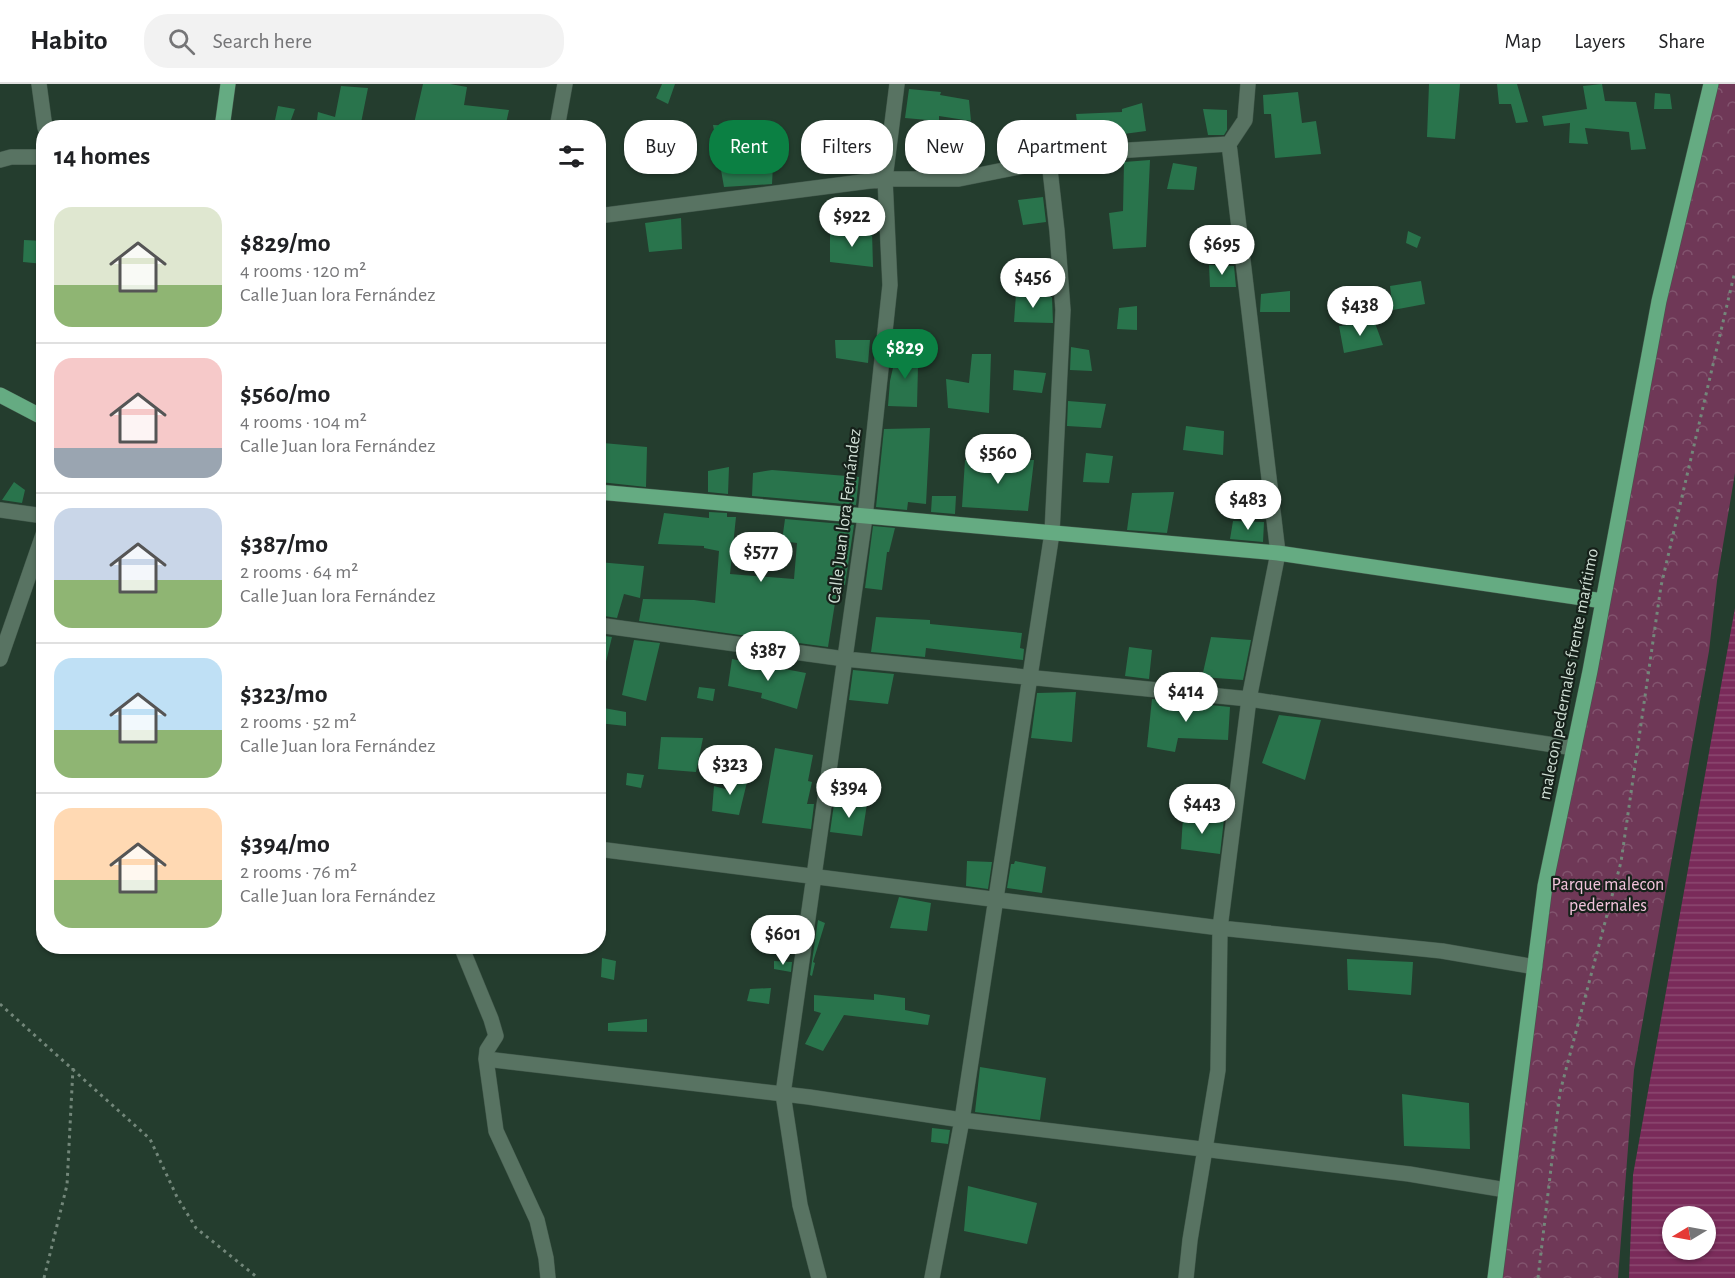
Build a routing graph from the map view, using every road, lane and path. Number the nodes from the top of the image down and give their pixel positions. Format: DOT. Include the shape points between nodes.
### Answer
graph roads {
  1 [pos="39,84"];
  2 [pos="228,84"];
  3 [pos="565,84"];
  4 [pos="897,84"];
  5 [pos="1248,84"];
  6 [pos="1711,84"];
  7 [pos="44,120"];
  8 [pos="223,120"];
  9 [pos="558,120"];
  10 [pos="1229,144"];
  11 [pos="1128,150"];
  12 [pos="36,157"];
  13 [pos="0,160"];
  14 [pos="997,171"];
  15 [pos="1050,174"];
  16 [pos="885,179"];
  17 [pos="606,215"];
  18 [pos="1735,271"];
  19 [pos="0,395"];
  20 [pos="36,414"];
  21 [pos="606,493"];
  22 [pos="0,510"];
  23 [pos="36,515"];
  24 [pos="865,517"];
  25 [pos="1052,534"];
  26 [pos="1278,553"];
  27 [pos="36,555"];
  28 [pos="1603,601"];
  29 [pos="606,626"];
  30 [pos="0,659"];
  31 [pos="845,659"];
  32 [pos="1030,678"];
  33 [pos="1249,699"];
  34 [pos="1574,748"];
  35 [pos="606,850"];
  36 [pos="997,901"];
  37 [pos="1220,928"];
  38 [pos="464,954"];
  39 [pos="1535,967"];
  40 [pos="0,1004"];
  41 [pos="486,1059"];
  42 [pos="73,1068"];
  43 [pos="783,1094"];
  44 [pos="962,1120"];
  45 [pos="1205,1149"];
  46 [pos="1506,1190"];
  47 [pos="44,1278"];
  48 [pos="258,1278"];
  49 [pos="548,1278"];
  50 [pos="819,1278"];
  51 [pos="932,1278"];
  52 [pos="1186,1278"];
  53 [pos="1495,1278"];
  54 [pos="1538,1278"];
  1 -- 7 [label="street"];
  2 -- 8 [label="main road"];
  3 -- 9 [label="street"];
  4 -- 16 [label="street, Calle Juan lora Fernández"];
  5 -- 10 [label="street" via="1245,120"];
  6 -- 28 [label="main road, malecon pedernales frente marítimo" via="1659,301"];
  10 -- 11 [label="street"];
  10 -- 26 [label="street"];
  12 -- 13 [label="street"];
  14 -- 16 [label="street" via="959,179"];
  15 -- 25 [label="street" via="1063,310"];
  16 -- 17 [label="street"];
  16 -- 24 [label="street, Calle Juan lora Fernández" via="890,285"];
  18 -- 54 [label="path" via="1661,586 1621,862 1560,1092"];
  19 -- 20 [label="main road"];
  21 -- 24 [label="main road"];
  22 -- 23 [label="street"];
  24 -- 25 [label="main road"];
  24 -- 31 [label="street, Calle Juan lora Fernández"];
  25 -- 26 [label="main road"];
  25 -- 32 [label="street"];
  26 -- 28 [label="main road"];
  26 -- 33 [label="street"];
  27 -- 30 [label="street"];
  28 -- 34 [label="main road, malecon pedernales frente marítimo"];
  29 -- 31 [label="street"];
  31 -- 32 [label="street"];
  31 -- 43 [label="street, Calle Juan lora Fernández"];
  32 -- 33 [label="street"];
  32 -- 36 [label="street"];
  33 -- 34 [label="street"];
  33 -- 37 [label="street"];
  34 -- 39 [label="main road, malecon pedernales frente marítimo" via="1545,886"];
  35 -- 36 [label="street"];
  36 -- 37 [label="street"];
  36 -- 44 [label="street"];
  37 -- 39 [label="street" via="1442,951"];
  37 -- 45 [label="street" via="1218,1070"];
  38 -- 41 [label="street" via="496,1036"];
  39 -- 46 [label="main road, malecon pedernales frente marítimo"];
  40 -- 42 [label="path"];
  41 -- 43 [label="street"];
  41 -- 49 [label="street" via="496,1131 537,1220"];
  42 -- 47 [label="path" via="67,1185"];
  42 -- 48 [label="path" via="150,1139 196,1228"];
  43 -- 44 [label="street"];
  43 -- 50 [label="street, Calle Juan lora Fernández" via="800,1205"];
  44 -- 45 [label="street"];
  44 -- 51 [label="street"];
  45 -- 46 [label="street"];
  45 -- 52 [label="street"];
  46 -- 53 [label="main road, malecon pedernales frente marítimo"];
}
